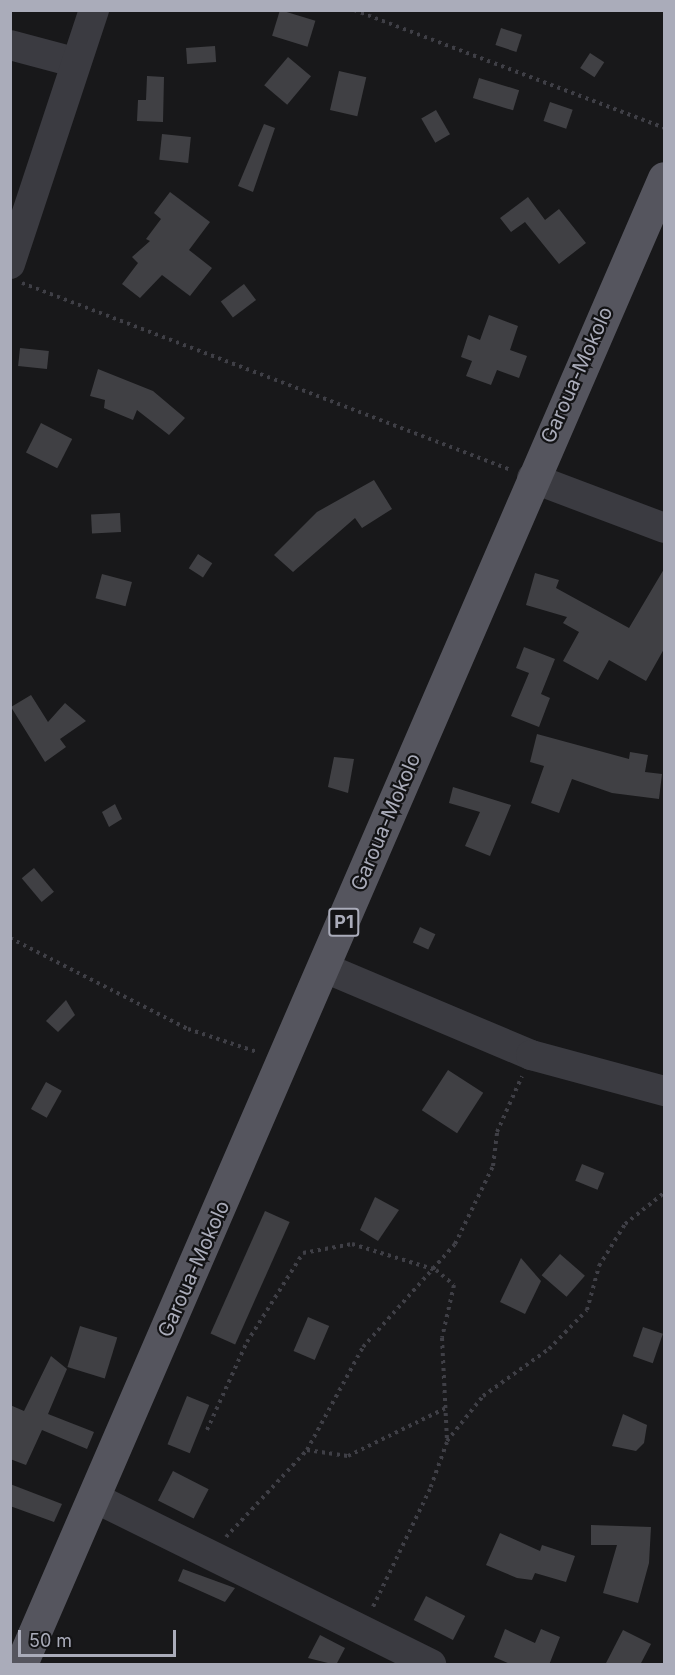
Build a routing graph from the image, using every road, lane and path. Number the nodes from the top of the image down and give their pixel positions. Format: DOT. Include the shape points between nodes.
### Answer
graph roads {
  1 [pos="94,10"];
  2 [pos="354,10"];
  3 [pos="10,45"];
  4 [pos="74,62"];
  5 [pos="664,128"];
  6 [pos="664,178"];
  7 [pos="10,264"];
  8 [pos="10,279"];
  9 [pos="532,478"];
  10 [pos="664,528"];
  11 [pos="10,938"];
  12 [pos="325,968"];
  13 [pos="264,1054"];
  14 [pos="531,1055"];
  15 [pos="664,1091"];
  16 [pos="664,1193"];
  17 [pos="436,1270"];
  18 [pos="448,1407"];
  19 [pos="207,1430"];
  20 [pos="447,1442"];
  21 [pos="307,1450"];
  22 [pos="95,1498"];
  23 [pos="209,1555"];
  24 [pos="374,1636"];
  25 [pos="21,1665"];
  26 [pos="430,1665"];
  1 -- 4 [label="street"];
  2 -- 5 [label="path"];
  3 -- 4 [label="street"];
  4 -- 7 [label="street"];
  6 -- 9 [label="main road, Garoua-Mokolo / P1"];
  8 -- 9 [label="path"];
  9 -- 10 [label="street"];
  9 -- 12 [label="main road, Garoua-Mokolo / P1"];
  11 -- 13 [label="path" via="188,1029"];
  12 -- 14 [label="street"];
  12 -- 22 [label="main road, Garoua-Mokolo / P1"];
  14 -- 15 [label="street"];
  14 -- 17 [label="path" via="497,1132 493,1166"];
  16 -- 20 [label="path" via="625,1224 600,1266 587,1310 549,1349 483,1396"];
  17 -- 18 [label="path" via="454,1285 442,1338"];
  17 -- 19 [label="path" via="352,1244 303,1253 247,1342"];
  17 -- 21 [label="path" via="363,1347"];
  18 -- 20 [label="path"];
  18 -- 21 [label="path" via="348,1456"];
  20 -- 24 [label="path" via="430,1489 372,1604"];
  21 -- 23 [label="path"];
  22 -- 23 [label="street"];
  22 -- 25 [label="main road, Garoua-Mokolo / P1"];
  23 -- 24 [label="street"];
  24 -- 26 [label="street"];
}
